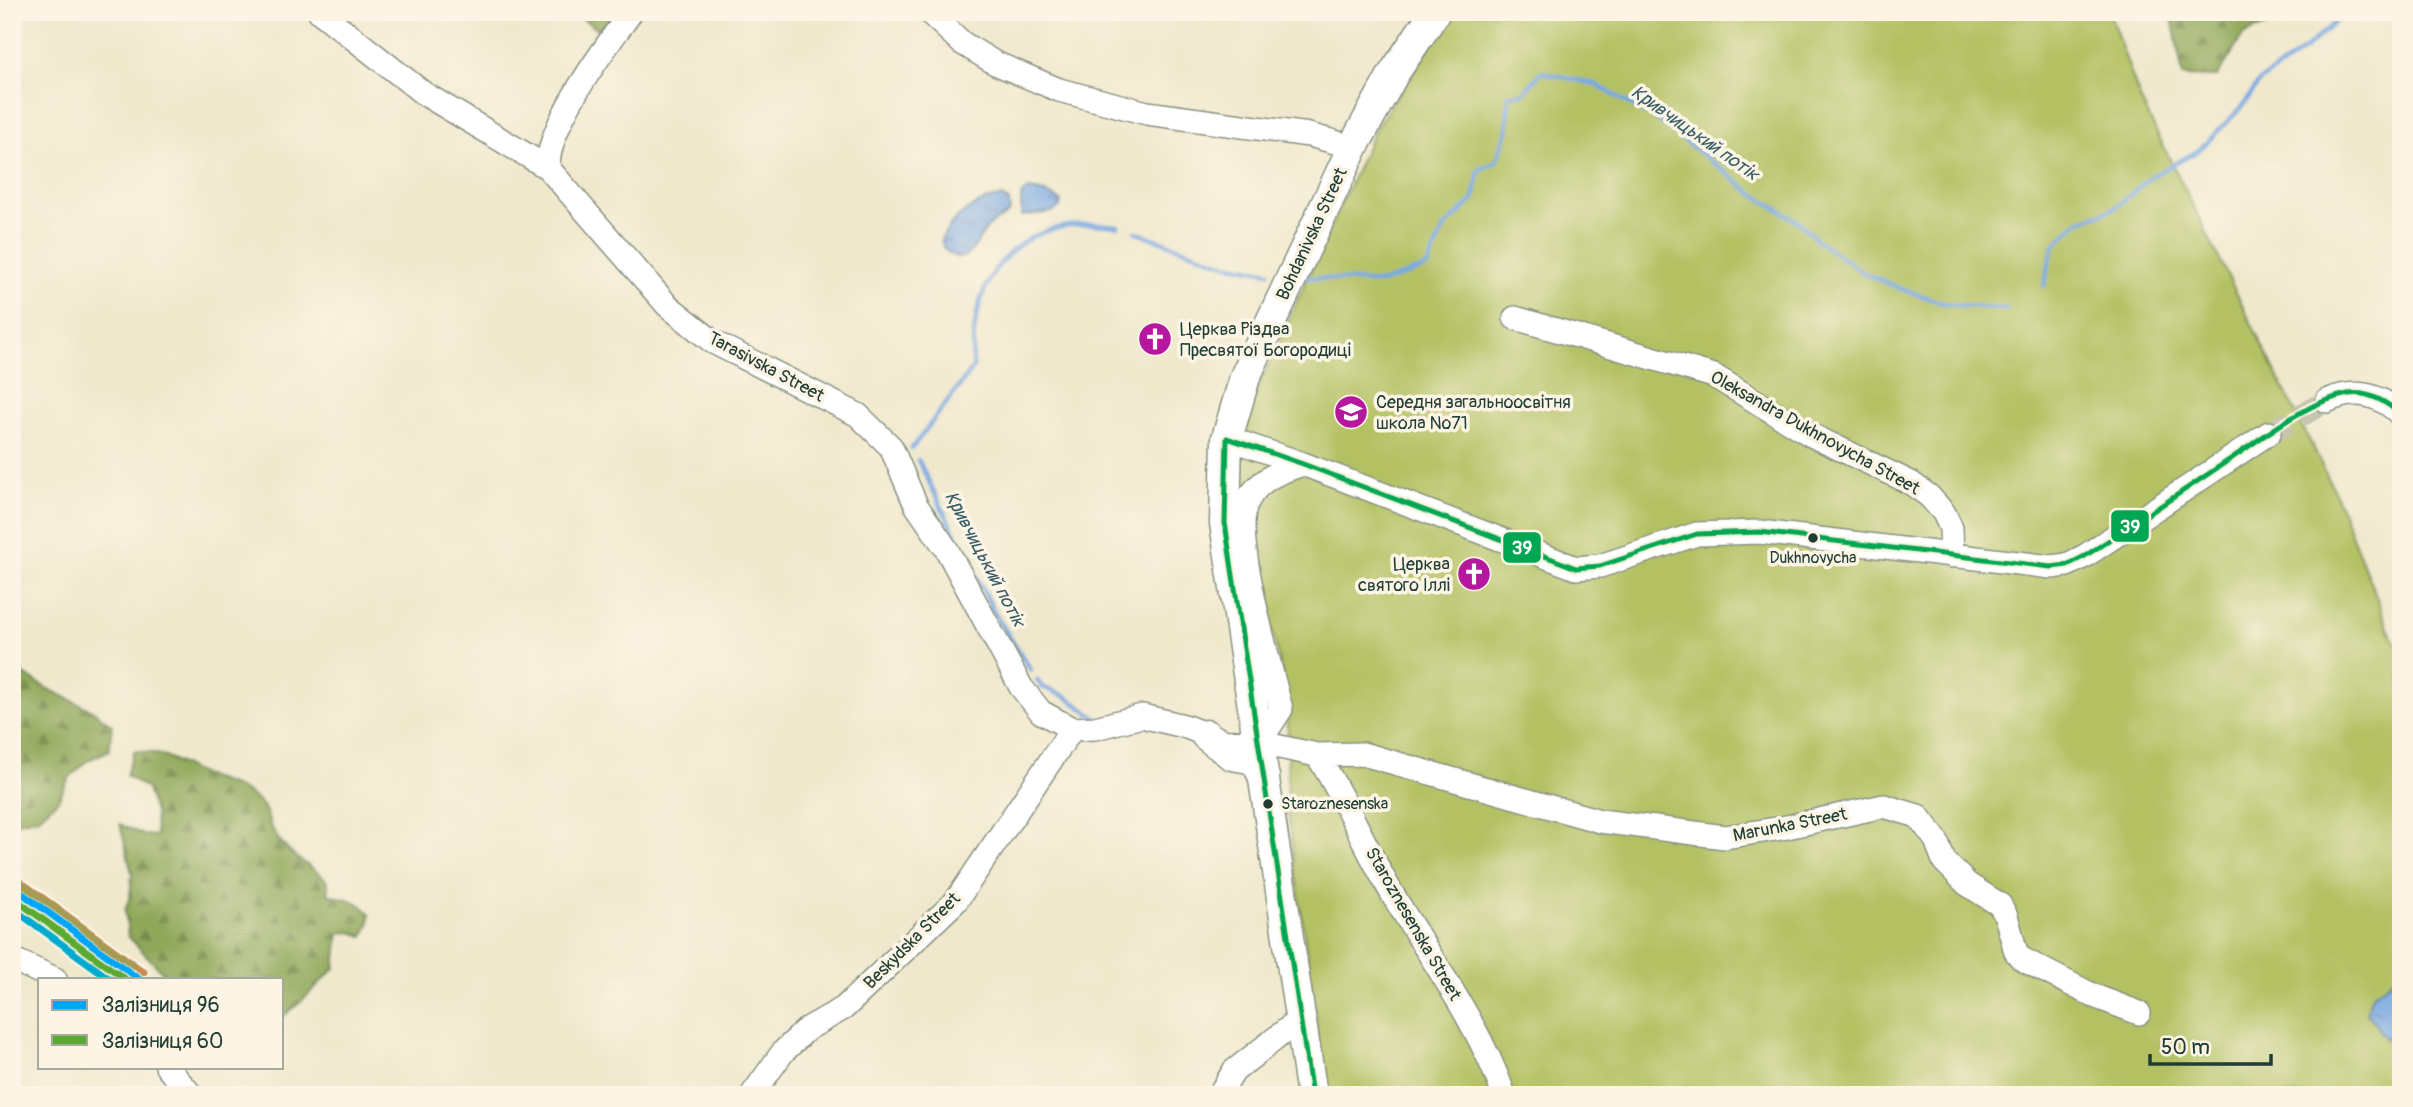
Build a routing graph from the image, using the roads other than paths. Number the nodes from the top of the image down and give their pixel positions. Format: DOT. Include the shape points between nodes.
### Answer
graph roads {
  1 [pos="320,12"];
  2 [pos="631,12"];
  3 [pos="929,12"];
  4 [pos="1436,12"];
  5 [pos="1353,147"];
  6 [pos="548,168"];
  7 [pos="1515,318"];
  8 [pos="2327,401"];
  9 [pos="2401,415"];
  10 [pos="2269,433"];
  11 [pos="1227,438"];
  12 [pos="1303,464"];
  13 [pos="1952,556"];
  14 [pos="1251,696"];
  15 [pos="1072,729"];
  16 [pos="1206,735"];
  17 [pos="1259,743"];
  18 [pos="1317,755"];
  19 [pos="1264,777"];
  20 [pos="12,958"];
  21 [pos="53,978"];
  22 [pos="2139,1013"];
  23 [pos="1299,1020"];
  24 [pos="168,1068"];
  25 [pos="191,1095"];
  26 [pos="752,1095"];
  27 [pos="1219,1095"];
  28 [pos="1312,1095"];
  29 [pos="1504,1095"];
  1 -- 6 [label="street, Tarasivska Street" via="423,93"];
  2 -- 6 [label="street" via="579,89 551,142"];
  3 -- 5 [label="street" via="962,43 995,63 1059,90 1147,113 1309,135"];
  4 -- 5 [label="main road, Bohdanivska Street" via="1394,73"];
  5 -- 11 [label="main road, Bohdanivska Street" via="1245,377"];
  6 -- 15 [label="street, Tarasivska Street" via="667,305 713,342 858,415 891,447 916,505 947,550 1021,687 1041,712"];
  7 -- 13 [label="street, Oleksandra Dukhnovycha Street" via="1714,376 1811,435 1911,483 1944,513 1951,528"];
  8 -- 9 [label="street" via="2367,395"];
  10 -- 13 [label="street" via="2067,565 2031,566"];
  11 -- 12 [label="street"];
  11 -- 14 [label="main road, Bohdanivska Street" via="1225,523"];
  12 -- 13 [label="street" via="1576,569 1601,566 1697,534 1760,532"];
  12 -- 17 [label="street" via="1275,473 1247,501 1243,514 1244,552 1281,709"];
  14 -- 16 [label="main road" via="1249,711 1239,724 1219,736"];
  14 -- 17 [label="main road, Bohdanivska Street"];
  15 -- 16 [label="street" via="1142,716"];
  15 -- 26 [label="street, Beskydska Street" via="956,901 844,1008 807,1029 783,1052"];
  16 -- 17 [label="street" via="1226,742"];
  16 -- 19 [label="main road" via="1232,755 1255,760"];
  17 -- 18 [label="street"];
  17 -- 19 [label="main road, Bohdanivska Street"];
  18 -- 22 [label="street, Marunka Street" via="1363,754 1600,821 1725,837 1884,806 1918,816 1936,840 1944,861 1967,884 2000,905 2022,959"];
  18 -- 29 [label="street, Staroznesenska Street" via="1395,899 1452,989"];
  19 -- 23 [label="main road, Bohdanivska Street"];
  20 -- 21 [label="street"];
  23 -- 27 [label="street" via="1234,1071"];
  23 -- 28 [label="main road, Bohdanivska Street"];
  24 -- 25 [label="street"];
}
